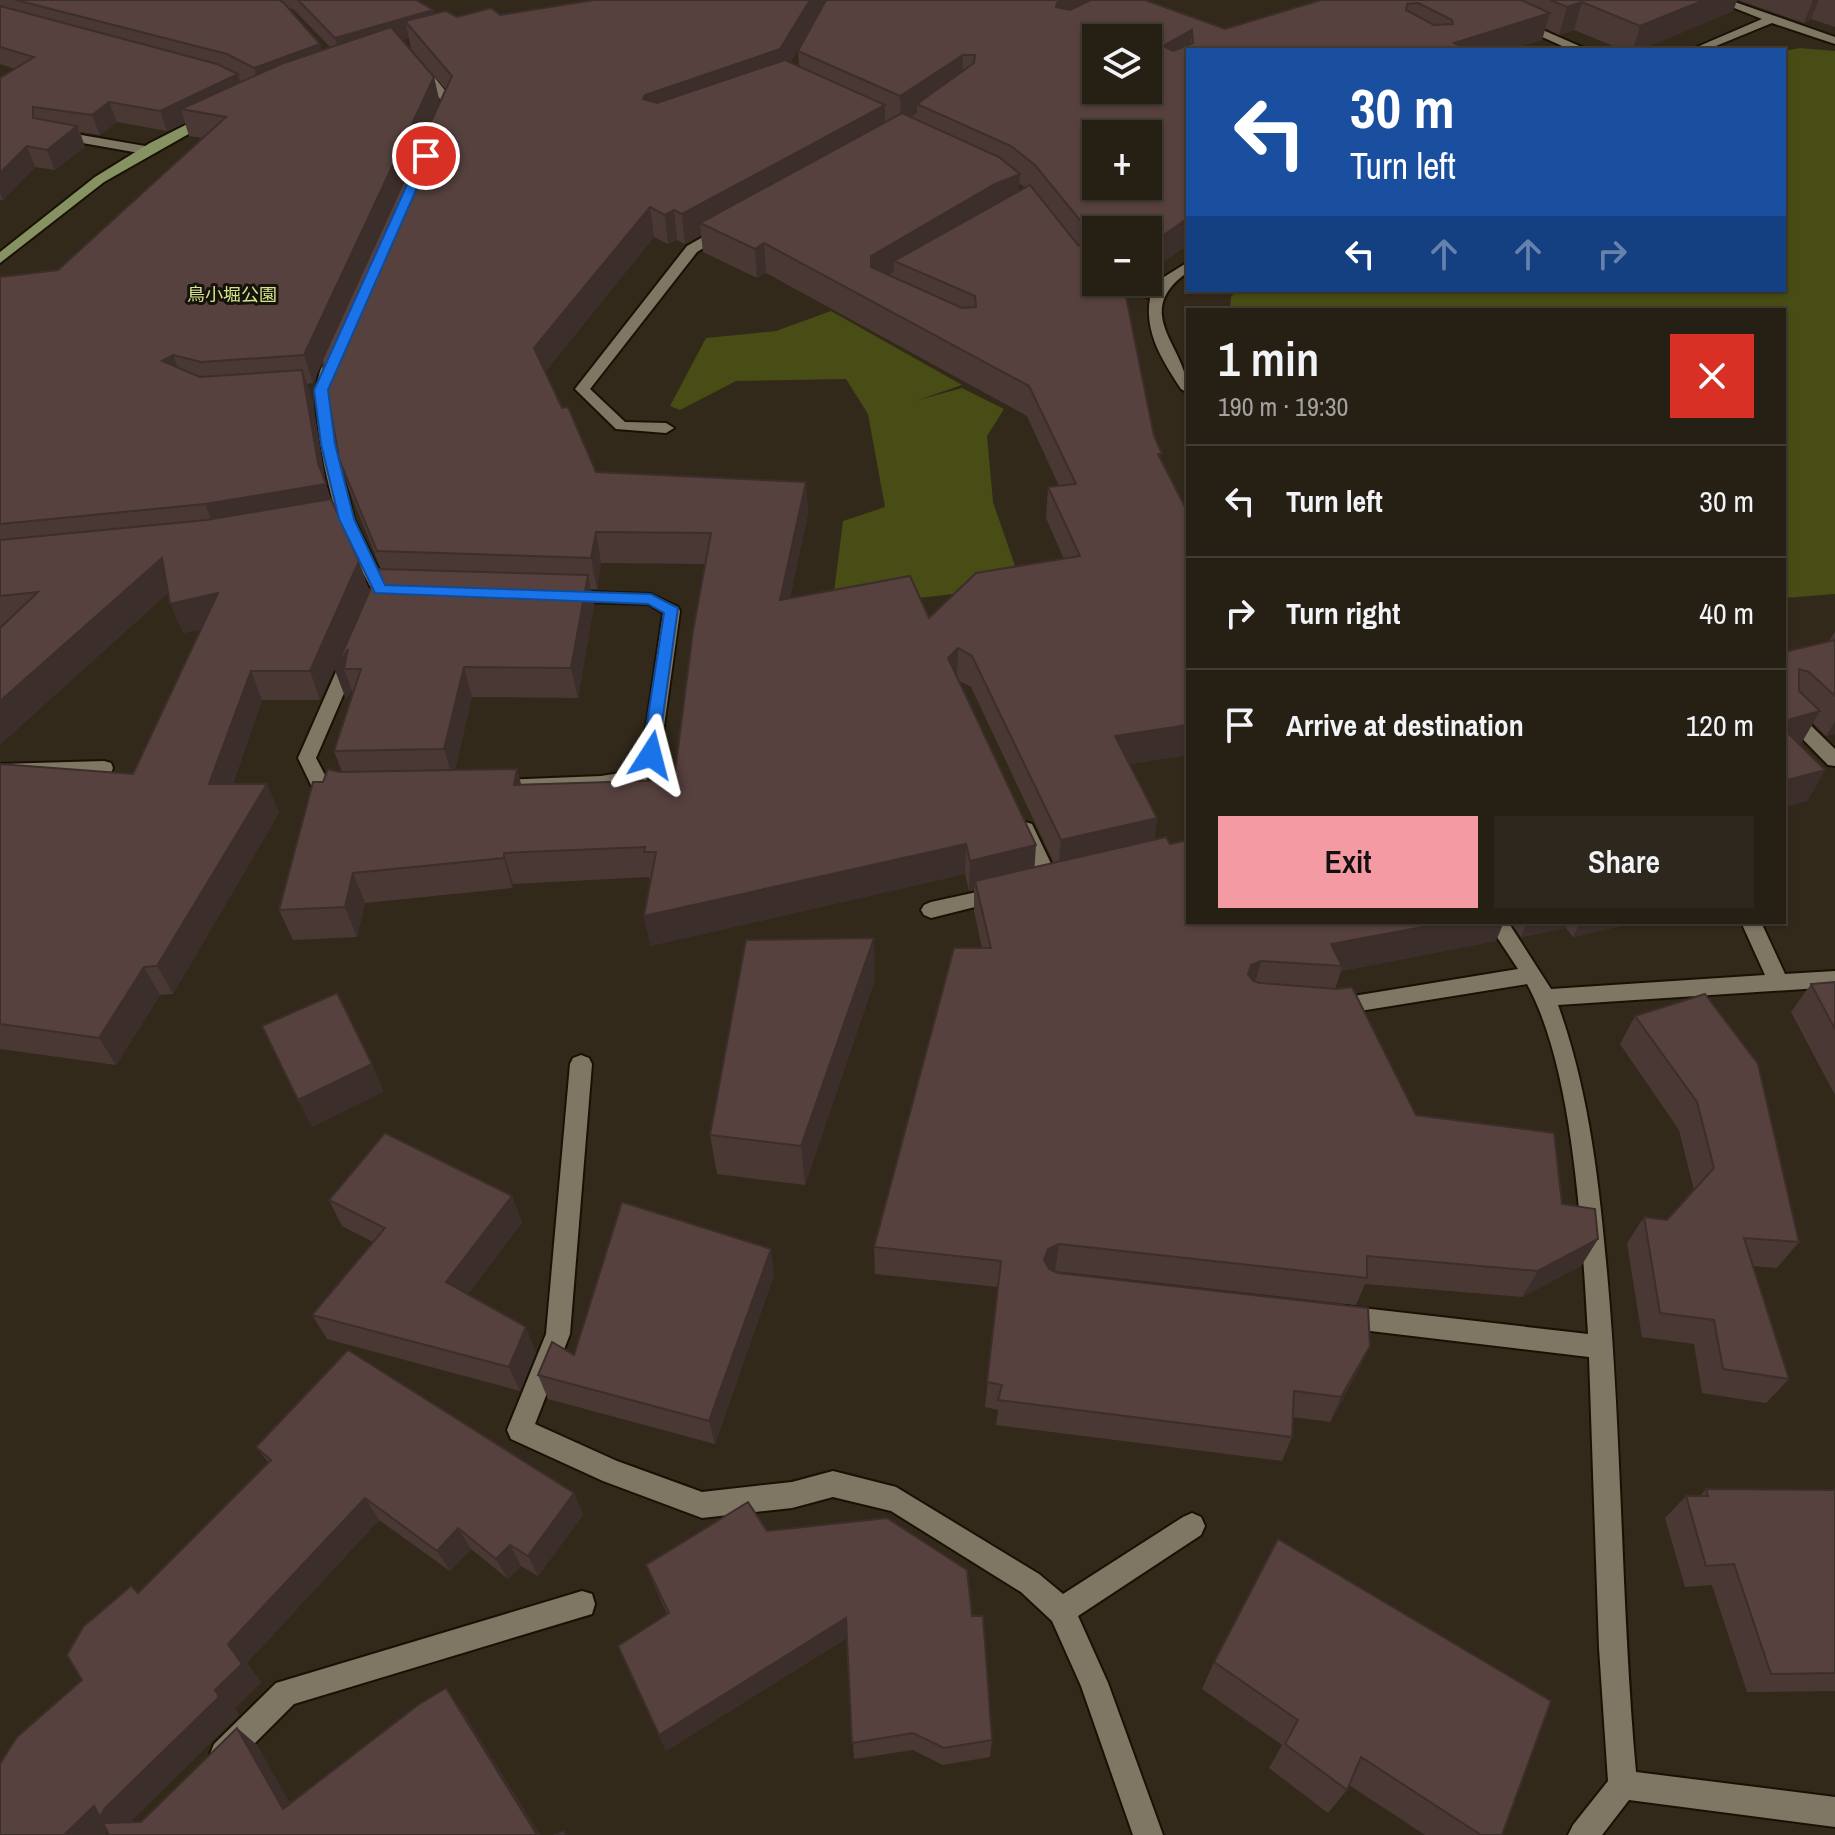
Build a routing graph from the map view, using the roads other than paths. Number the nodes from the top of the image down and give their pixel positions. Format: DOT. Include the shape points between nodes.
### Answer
graph roads {
  1 [pos="1719,0"];
  2 [pos="1509,19"];
  3 [pos="1769,20"];
  4 [pos="1835,41"];
  5 [pos="1575,48"];
  6 [pos="1701,48"];
  7 [pos="410,54"];
  8 [pos="228,107"];
  9 [pos="437,131"];
  10 [pos="46,133"];
  11 [pos="145,150"];
  12 [pos="731,227"];
  13 [pos="0,259"];
  14 [pos="1186,268"];
  15 [pos="1162,289"];
  16 [pos="1158,296"];
  17 [pos="344,340"];
  18 [pos="1186,385"];
  19 [pos="666,428"];
  20 [pos="380,590"];
  21 [pos="1786,711"];
  22 [pos="1797,753"];
  23 [pos="1828,753"];
  24 [pos="104,768"];
  25 [pos="0,771"];
  26 [pos="1018,813"];
  27 [pos="1081,876"];
  28 [pos="1035,886"];
  29 [pos="931,910"];
  30 [pos="1498,924"];
  31 [pos="1752,924"];
  32 [pos="1532,975"];
  33 [pos="1835,979"];
  34 [pos="1778,981"];
  35 [pos="1544,998"];
  36 [pos="1313,1007"];
  37 [pos="581,1064"];
  38 [pos="1321,1315"];
  39 [pos="1603,1347"];
  40 [pos="1192,1526"];
  41 [pos="582,1604"];
  42 [pos="1062,1611"];
  43 [pos="208,1769"];
  44 [pos="1623,1785"];
  45 [pos="1835,1812"];
  46 [pos="1148,1835"];
  47 [pos="1583,1835"];
  1 -- 3 [label="street"];
  2 -- 5 [label="street"];
  3 -- 4 [label="street"];
  3 -- 6 [label="street"];
  7 -- 9 [label="street" via="449,103"];
  8 -- 11 [label="street"];
  10 -- 11 [label="street"];
  11 -- 13 [label="street" via="60,206"];
  12 -- 19 [label="street" via="692,249 582,389 621,426"];
  14 -- 15 [label="street"];
  16 -- 18 [label="street" via="1155,325"];
  17 -- 20 [label="street" via="313,390 340,520"];
  20 -- 20 [label="street" via="651,599 672,611 651,755 639,776 601,783 350,793 319,782 307,758"];
  21 -- 23 [label="street"];
  22 -- 23 [label="street"];
  24 -- 25 [label="street"];
  26 -- 28 [label="street"];
  27 -- 28 [label="street"];
  28 -- 29 [label="street"];
  30 -- 32 [label="street"];
  31 -- 34 [label="street"];
  32 -- 35 [label="street"];
  32 -- 36 [label="street"];
  33 -- 34 [label="street"];
  34 -- 35 [label="street"];
  35 -- 39 [label="street" via="1568,1072 1583,1150"];
  37 -- 42 [label="street" via="558,1334 520,1430 702,1505 792,1495 833,1484 896,1500 1030,1583"];
  38 -- 39 [label="street"];
  39 -- 44 [label="street"];
  40 -- 42 [label="street"];
  41 -- 43 [label="street" via="286,1693"];
  42 -- 46 [label="street" via="1094,1683"];
  44 -- 45 [label="street"];
  44 -- 47 [label="street"];
}
